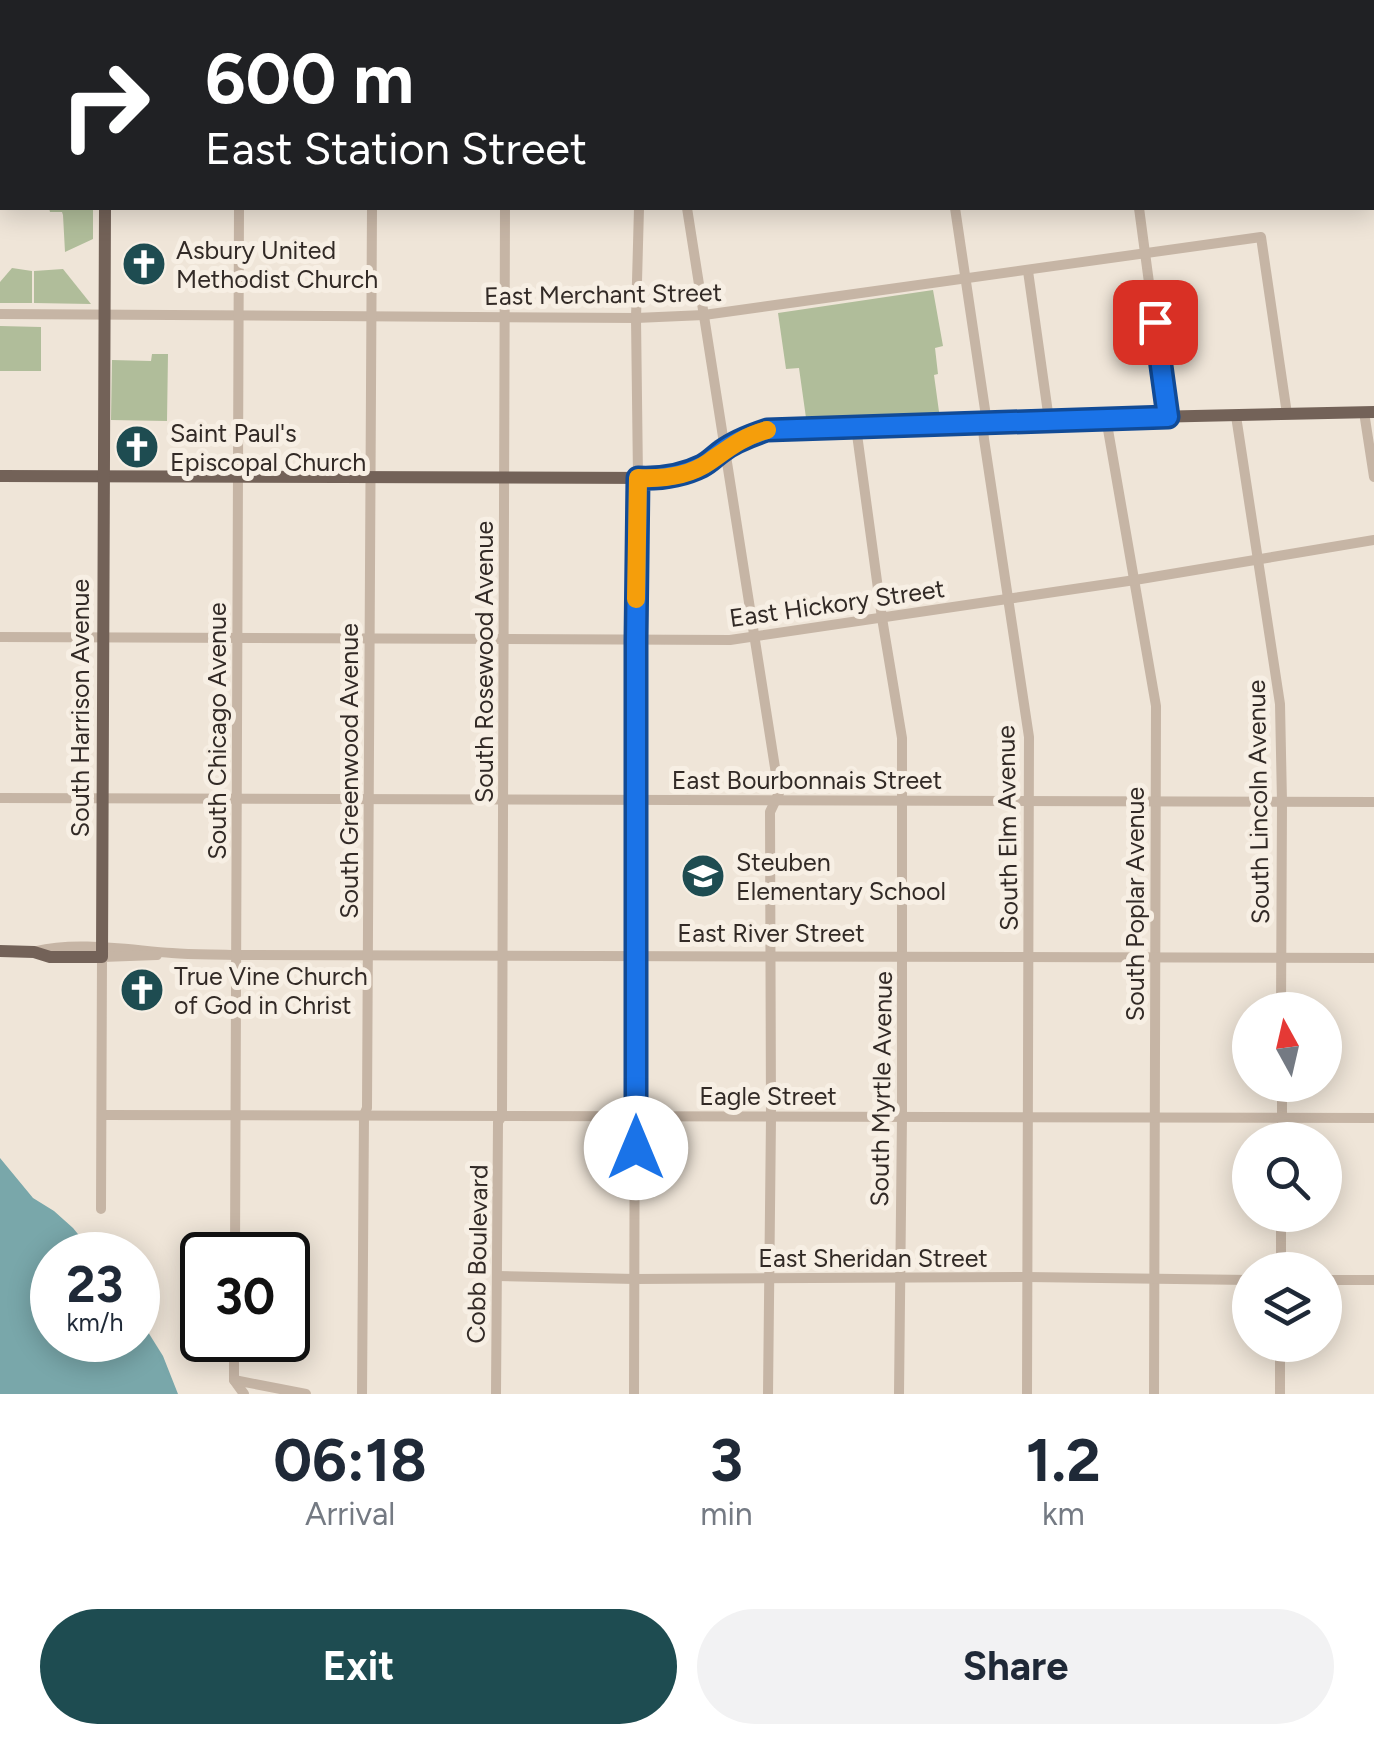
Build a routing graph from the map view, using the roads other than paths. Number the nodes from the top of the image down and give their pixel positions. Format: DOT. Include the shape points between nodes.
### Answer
graph roads {
  1 [pos="105,210"];
  2 [pos="239,210"];
  3 [pos="372,210"];
  4 [pos="505,210"];
  5 [pos="639,210"];
  6 [pos="687,210"];
  7 [pos="955,210"];
  8 [pos="1139,210"];
  9 [pos="1146,254"];
  10 [pos="1028,270"];
  11 [pos="966,279"];
  12 [pos="0,314"];
  13 [pos="104,315"];
  14 [pos="704,315"];
  15 [pos="239,316"];
  16 [pos="371,316"];
  17 [pos="505,317"];
  18 [pos="636,318"];
  19 [pos="1369,412"];
  20 [pos="1287,414"];
  21 [pos="1236,416"];
  22 [pos="1168,417"];
  23 [pos="1106,418"];
  24 [pos="1049,420"];
  25 [pos="986,423"];
  26 [pos="856,428"];
  27 [pos="725,448"];
  28 [pos="0,476"];
  29 [pos="104,476"];
  30 [pos="238,477"];
  31 [pos="371,477"];
  32 [pos="1374,477"];
  33 [pos="504,478"];
  34 [pos="638,478"];
  35 [pos="1374,540"];
  36 [pos="1259,560"];
  37 [pos="1134,580"];
  38 [pos="1010,598"];
  39 [pos="882,618"];
  40 [pos="0,636"];
  41 [pos="103,637"];
  42 [pos="237,638"];
  43 [pos="370,638"];
  44 [pos="755,638"];
  45 [pos="504,639"];
  46 [pos="636,640"];
  47 [pos="0,798"];
  48 [pos="103,798"];
  49 [pos="236,799"];
  50 [pos="370,799"];
  51 [pos="503,800"];
  52 [pos="636,800"];
  53 [pos="777,800"];
  54 [pos="902,800"];
  55 [pos="1030,801"];
  56 [pos="1156,801"];
  57 [pos="1282,802"];
  58 [pos="1374,802"];
  59 [pos="0,952"];
  60 [pos="102,953"];
  61 [pos="236,954"];
  62 [pos="368,954"];
  63 [pos="503,955"];
  64 [pos="636,955"];
  65 [pos="770,956"];
  66 [pos="902,956"];
  67 [pos="1028,956"];
  68 [pos="1154,957"];
  69 [pos="1280,957"];
  70 [pos="1374,958"];
  71 [pos="1281,992"];
  72 [pos="1282,1102"];
  73 [pos="102,1114"];
  74 [pos="364,1115"];
  75 [pos="235,1116"];
  76 [pos="502,1116"];
  77 [pos="636,1116"];
  78 [pos="902,1116"];
  79 [pos="771,1117"];
  80 [pos="1026,1117"];
  81 [pos="1155,1117"];
  82 [pos="1374,1118"];
  83 [pos="1282,1119"];
  84 [pos="101,1209"];
  85 [pos="235,1232"];
  86 [pos="497,1276"];
  87 [pos="1028,1277"];
  88 [pos="769,1278"];
  89 [pos="636,1279"];
  90 [pos="898,1279"];
  91 [pos="1154,1280"];
  92 [pos="1232,1280"];
  93 [pos="1342,1280"];
  94 [pos="1374,1280"];
  95 [pos="234,1362"];
  96 [pos="1280,1362"];
  97 [pos="234,1380"];
  98 [pos="244,1394"];
  99 [pos="306,1394"];
  100 [pos="362,1394"];
  101 [pos="496,1394"];
  102 [pos="634,1394"];
  103 [pos="768,1394"];
  104 [pos="899,1394"];
  105 [pos="1027,1394"];
  106 [pos="1154,1394"];
  107 [pos="1280,1394"];
  1 -- 13 [label="main road, South Harrison Avenue"];
  2 -- 15 [label="street, South Chicago Avenue"];
  3 -- 16 [label="street, South Greenwood Avenue"];
  4 -- 17 [label="street, South Rosewood Avenue"];
  5 -- 18 [label="street"];
  6 -- 14 [label="street"];
  7 -- 11 [label="street, South Elm Avenue"];
  8 -- 9 [label="street"];
  9 -- 10 [label="street, East Merchant Street"];
  9 -- 20 [label="street, East Merchant Street" via="1261,236"];
  9 -- 22 [label="street"];
  10 -- 11 [label="street, East Merchant Street"];
  10 -- 24 [label="street"];
  11 -- 14 [label="street, East Merchant Street"];
  11 -- 25 [label="street, South Elm Avenue"];
  12 -- 13 [label="street, East Merchant Street"];
  13 -- 15 [label="street, East Merchant Street"];
  13 -- 29 [label="main road, South Harrison Avenue"];
  14 -- 18 [label="street, East Merchant Street"];
  14 -- 27 [label="street"];
  15 -- 16 [label="street, East Merchant Street"];
  15 -- 30 [label="street, South Chicago Avenue"];
  16 -- 17 [label="street, East Merchant Street"];
  16 -- 31 [label="street, South Greenwood Avenue"];
  17 -- 18 [label="street, East Merchant Street"];
  17 -- 33 [label="street, South Rosewood Avenue"];
  18 -- 34 [label="street"];
  19 -- 20 [label="main road"];
  19 -- 32 [label="street"];
  20 -- 21 [label="main road"];
  21 -- 22 [label="main road"];
  21 -- 36 [label="street, South Lincoln Avenue"];
  22 -- 23 [label="main road"];
  23 -- 24 [label="main road"];
  23 -- 37 [label="street, South Poplar Avenue"];
  24 -- 25 [label="main road"];
  25 -- 26 [label="main road"];
  25 -- 38 [label="street, South Elm Avenue"];
  26 -- 27 [label="main road" via="767,430"];
  26 -- 39 [label="street, South Myrtle Avenue"];
  27 -- 34 [label="main road" via="684,473"];
  27 -- 44 [label="street"];
  28 -- 29 [label="main road"];
  29 -- 30 [label="main road"];
  29 -- 41 [label="main road, South Harrison Avenue"];
  30 -- 31 [label="main road"];
  30 -- 42 [label="street, South Chicago Avenue"];
  31 -- 33 [label="main road"];
  31 -- 43 [label="street, South Greenwood Avenue"];
  33 -- 34 [label="main road"];
  33 -- 45 [label="street, South Rosewood Avenue"];
  34 -- 46 [label="street"];
  35 -- 36 [label="street, East Hickory Street"];
  36 -- 37 [label="street, East Hickory Street"];
  36 -- 57 [label="street, South Lincoln Avenue" via="1280,704"];
  37 -- 38 [label="street, East Hickory Street"];
  37 -- 56 [label="street, South Poplar Avenue" via="1156,706"];
  38 -- 39 [label="street, East Hickory Street"];
  38 -- 55 [label="street, South Elm Avenue" via="1029,737"];
  39 -- 44 [label="street, East Hickory Street"];
  39 -- 54 [label="street, South Myrtle Avenue" via="902,738"];
  40 -- 41 [label="street, East Hickory Street"];
  41 -- 42 [label="street, East Hickory Street"];
  41 -- 48 [label="main road, South Harrison Avenue"];
  42 -- 43 [label="street, East Hickory Street"];
  42 -- 49 [label="street, South Chicago Avenue"];
  43 -- 45 [label="street, East Hickory Street"];
  43 -- 50 [label="street, South Greenwood Avenue"];
  44 -- 46 [label="street, East Hickory Street"];
  44 -- 53 [label="street"];
  45 -- 46 [label="street, East Hickory Street"];
  45 -- 51 [label="street, South Rosewood Avenue"];
  46 -- 52 [label="street"];
  47 -- 48 [label="street, East Bourbonnais Street"];
  48 -- 49 [label="street, East Bourbonnais Street"];
  48 -- 60 [label="main road, South Harrison Avenue"];
  49 -- 50 [label="street, East Bourbonnais Street"];
  49 -- 61 [label="street, South Chicago Avenue"];
  50 -- 51 [label="street, East Bourbonnais Street"];
  50 -- 62 [label="street, South Greenwood Avenue"];
  51 -- 52 [label="street, East Bourbonnais Street"];
  51 -- 63 [label="street, South Rosewood Avenue"];
  52 -- 53 [label="street, East Bourbonnais Street"];
  52 -- 64 [label="street"];
  53 -- 54 [label="street, East Bourbonnais Street"];
  53 -- 65 [label="street" via="770,812"];
  54 -- 55 [label="street, East Bourbonnais Street"];
  54 -- 66 [label="street, South Myrtle Avenue"];
  55 -- 56 [label="street, East Bourbonnais Street"];
  55 -- 67 [label="street, South Elm Avenue"];
  56 -- 57 [label="street, East Bourbonnais Street"];
  56 -- 68 [label="street, South Poplar Avenue"];
  57 -- 58 [label="street, East Bourbonnais Street"];
  57 -- 69 [label="street, South Lincoln Avenue"];
  59 -- 60 [label="main road, East River Street"];
  60 -- 61 [label="street, East River Street"];
  60 -- 73 [label="street, South Harrison Avenue"];
  61 -- 62 [label="street, East River Street"];
  61 -- 75 [label="street, South Chicago Avenue"];
  62 -- 63 [label="street, East River Street"];
  62 -- 74 [label="street, South Greenwood Avenue"];
  63 -- 64 [label="street, East River Street"];
  63 -- 76 [label="street, South Rosewood Avenue"];
  64 -- 65 [label="street, East River Street"];
  64 -- 77 [label="street"];
  65 -- 66 [label="street, East River Street"];
  65 -- 79 [label="street"];
  66 -- 67 [label="street, East River Street"];
  66 -- 78 [label="street, South Myrtle Avenue"];
  67 -- 68 [label="street, East River Street"];
  67 -- 80 [label="street, South Elm Avenue"];
  68 -- 69 [label="street, East River Street"];
  68 -- 81 [label="street, South Poplar Avenue"];
  69 -- 70 [label="street, East River Street"];
  69 -- 71 [label="street, South Lincoln Avenue"];
  72 -- 83 [label="street"];
  73 -- 75 [label="street, Eagle Street"];
  73 -- 84 [label="street, South Harrison Avenue"];
  74 -- 75 [label="street, Eagle Street"];
  74 -- 76 [label="street, Eagle Street"];
  74 -- 100 [label="street, South Greenwood Avenue"];
  75 -- 85 [label="street, South Chicago Avenue"];
  76 -- 77 [label="street, Eagle Street"];
  76 -- 86 [label="street, Cobb Boulevard"];
  77 -- 79 [label="street, Eagle Street"];
  77 -- 89 [label="street"];
  78 -- 79 [label="street, Eagle Street"];
  78 -- 80 [label="street, Eagle Street"];
  78 -- 90 [label="street, South Myrtle Avenue"];
  79 -- 88 [label="street"];
  80 -- 81 [label="street, Eagle Street"];
  80 -- 87 [label="street, South Elm Avenue"];
  81 -- 83 [label="street, Eagle Street"];
  81 -- 91 [label="street, South Poplar Avenue"];
  82 -- 83 [label="street, Eagle Street"];
  86 -- 89 [label="street, East Sheridan Street"];
  86 -- 101 [label="street, Cobb Boulevard"];
  87 -- 90 [label="street, East Sheridan Street"];
  87 -- 91 [label="street, East Sheridan Street"];
  87 -- 105 [label="street, South Elm Avenue"];
  88 -- 89 [label="street, East Sheridan Street"];
  88 -- 90 [label="street, East Sheridan Street"];
  88 -- 103 [label="street"];
  89 -- 102 [label="street"];
  90 -- 104 [label="street, South Myrtle Avenue"];
  91 -- 92 [label="street, East Sheridan Street"];
  91 -- 106 [label="street, South Poplar Avenue"];
  93 -- 94 [label="street"];
  95 -- 97 [label="street"];
  96 -- 107 [label="street"];
  97 -- 98 [label="street"];
  97 -- 99 [label="street"];
}
